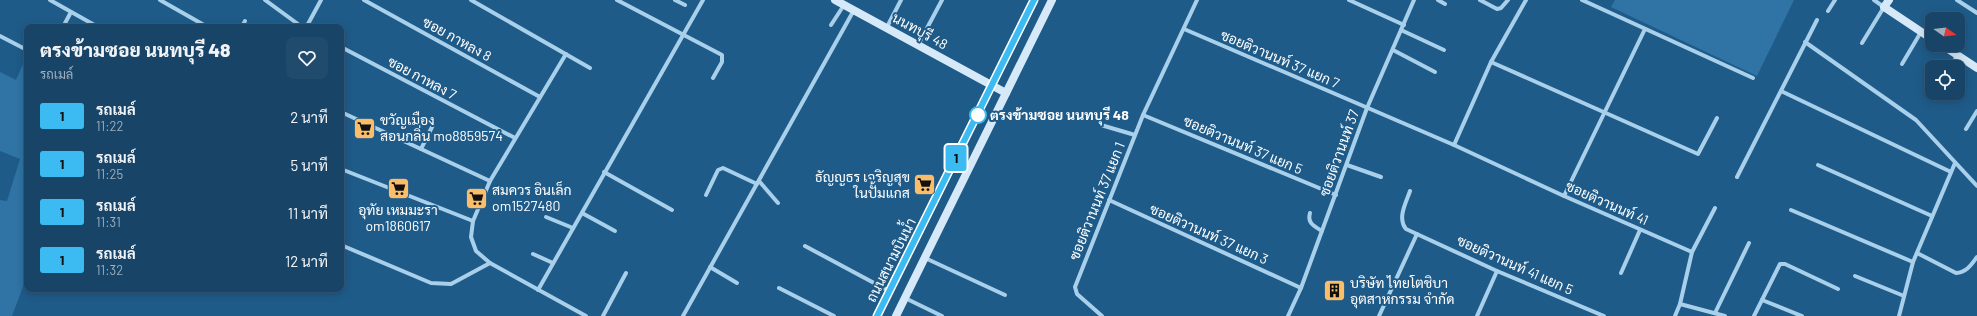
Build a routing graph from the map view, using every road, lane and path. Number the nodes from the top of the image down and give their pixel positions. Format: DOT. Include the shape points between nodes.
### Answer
graph roads {
  1 [pos="50,0"];
  2 [pos="160,0"];
  3 [pos="265,0"];
  4 [pos="321,0"];
  5 [pos="364,0"];
  6 [pos="471,0"];
  7 [pos="617,0"];
  8 [pos="675,0"];
  9 [pos="703,0"];
  10 [pos="835,0"];
  11 [pos="901,0"];
  12 [pos="942,0"];
  13 [pos="1034,0"];
  14 [pos="1052,0"];
  15 [pos="1197,0"];
  16 [pos="1349,0"];
  17 [pos="1414,0"];
  18 [pos="1438,0"];
  19 [pos="1480,0"];
  20 [pos="1508,0"];
  21 [pos="1526,0"];
  22 [pos="1582,0"];
  23 [pos="1835,0"];
  24 [pos="1874,0"];
  25 [pos="1957,0"];
  26 [pos="1887,3"];
  27 [pos="1445,4"];
  28 [pos="685,5"];
  29 [pos="844,5"];
  30 [pos="854,10"];
  31 [pos="1828,11"];
  32 [pos="71,12"];
  33 [pos="1977,13"];
  34 [pos="1817,20"];
  35 [pos="245,21"];
  36 [pos="65,24"];
  37 [pos="93,24"];
  38 [pos="202,24"];
  39 [pos="244,24"];
  40 [pos="299,24"];
  41 [pos="308,24"];
  42 [pos="1404,25"];
  43 [pos="831,26"];
  44 [pos="887,27"];
  45 [pos="1184,29"];
  46 [pos="1645,29"];
  47 [pos="1401,30"];
  48 [pos="1922,32"];
  49 [pos="1925,34"];
  50 [pos="683,35"];
  51 [pos="0,36"];
  52 [pos="1804,42"];
  53 [pos="1862,43"];
  54 [pos="918,44"];
  55 [pos="24,48"];
  56 [pos="344,49"];
  57 [pos="1393,50"];
  58 [pos="1444,50"];
  59 [pos="1952,52"];
  60 [pos="566,54"];
  61 [pos="1958,56"];
  62 [pos="1955,60"];
  63 [pos="1490,62"];
  64 [pos="1902,64"];
  65 [pos="590,68"];
  66 [pos="1977,68"];
  67 [pos="1435,72"];
  68 [pos="713,78"];
  69 [pos="1753,78"];
  70 [pos="993,85"];
  71 [pos="1781,91"];
  72 [pos="1006,93"];
  73 [pos="540,97"];
  74 [pos="1367,108"];
  75 [pos="1977,111"];
  76 [pos="344,113"];
  77 [pos="1604,113"];
  78 [pos="1143,115"];
  79 [pos="1717,118"];
  80 [pos="433,125"];
  81 [pos="1101,125"];
  82 [pos="1966,129"];
  83 [pos="1135,135"];
  84 [pos="515,138"];
  85 [pos="1454,145"];
  86 [pos="421,149"];
  87 [pos="1955,163"];
  88 [pos="1346,165"];
  89 [pos="1818,165"];
  90 [pos="344,170"];
  91 [pos="604,172"];
  92 [pos="1951,172"];
  93 [pos="1381,177"];
  94 [pos="1737,177"];
  95 [pos="490,181"];
  96 [pos="758,183"];
  97 [pos="1977,186"];
  98 [pos="1410,191"];
  99 [pos="706,195"];
  100 [pos="1336,195"];
  101 [pos="1564,196"];
  102 [pos="1108,200"];
  103 [pos="778,203"];
  104 [pos="1715,208"];
  105 [pos="672,210"];
  106 [pos="1791,210"];
  107 [pos="582,213"];
  108 [pos="1310,213"];
  109 [pos="1932,216"];
  110 [pos="546,217"];
  111 [pos="473,221"];
  112 [pos="573,228"];
  113 [pos="1640,230"];
  114 [pos="615,231"];
  115 [pos="1322,231"];
  116 [pos="1417,234"];
  117 [pos="1749,243"];
  118 [pos="344,246"];
  119 [pos="805,246"];
  120 [pos="1692,252"];
  121 [pos="1917,252"];
  122 [pos="533,254"];
  123 [pos="1977,257"];
  124 [pos="926,258"];
  125 [pos="1913,262"];
  126 [pos="553,263"];
  127 [pos="490,264"];
  128 [pos="710,267"];
  129 [pos="1497,271"];
  130 [pos="626,273"];
  131 [pos="1620,273"];
  132 [pos="1855,276"];
  133 [pos="737,283"];
  134 [pos="779,288"];
  135 [pos="1301,288"];
  136 [pos="1838,289"];
  137 [pos="538,290"];
  138 [pos="890,291"];
  139 [pos="1005,295"];
  140 [pos="1904,296"];
  141 [pos="905,298"];
  142 [pos="1762,300"];
  143 [pos="1680,304"];
  144 [pos="1715,313"];
  145 [pos="586,316"];
  146 [pos="603,316"];
  147 [pos="683,316"];
  148 [pos="834,316"];
  149 [pos="877,316"];
  150 [pos="896,316"];
  151 [pos="942,316"];
  152 [pos="1102,316"];
  153 [pos="1288,316"];
  154 [pos="1379,316"];
  155 [pos="1477,316"];
  156 [pos="1604,316"];
  157 [pos="1675,316"];
  158 [pos="1725,316"];
  159 [pos="1754,316"];
  160 [pos="1802,316"];
  161 [pos="1899,316"];
  1 -- 32 [label="street"];
  2 -- 38 [label="street"];
  3 -- 40 [label="street"];
  4 -- 41 [label="street"];
  5 -- 73 [label="street, ซอย กาหลง 8"];
  6 -- 60 [label="street"];
  7 -- 50 [label="street"];
  8 -- 28 [label="street"];
  9 -- 50 [label="street"];
  10 -- 29 [label="main road, นนทบุรี 48"];
  11 -- 44 [label="street"];
  12 -- 54 [label="street"];
  13 -- 70 [label="main road, ถนนสนามบินน้ำ"];
  14 -- 72 [label="main road, ถนนสนามบินน้ำ"];
  15 -- 45 [label="street, ซอยติวานนท์ 37 แยก 1"];
  16 -- 42 [label="street"];
  17 -- 42 [label="street, ซอยติวานนท์ 37"];
  18 -- 27 [label="street"];
  19 -- 20 [label="street" via="1497,9"];
  21 -- 63 [label="street"];
  22 -- 46 [label="street"];
  23 -- 31 [label="street"];
  24 -- 26 [label="street"];
  25 -- 33 [label="street"];
  26 -- 48 [label="main road"];
  26 -- 53 [label="street"];
  29 -- 30 [label="main road, นนทบุรี 48"];
  29 -- 43 [label="street"];
  30 -- 44 [label="main road, นนทบุรี 48"];
  30 -- 96 [label="street"];
  32 -- 36 [label="street"];
  32 -- 37 [label="street"];
  34 -- 52 [label="street"];
  35 -- 39 [label="street"];
  42 -- 47 [label="street, ซอยติวานนท์ 37"];
  44 -- 54 [label="main road, นนทบุรี 48"];
  45 -- 74 [label="street, ซอยติวานนท์ 37 แยก 7"];
  45 -- 78 [label="street, ซอยติวานนท์ 37 แยก 1"];
  46 -- 69 [label="street"];
  46 -- 77 [label="street"];
  47 -- 57 [label="street, ซอยติวานนท์ 37"];
  47 -- 58 [label="street"];
  48 -- 49 [label="main road"];
  48 -- 64 [label="street"];
  50 -- 68 [label="street" via="722,55 722,62"];
  50 -- 91 [label="street"];
  51 -- 55 [label="street"];
  52 -- 71 [label="street"];
  52 -- 87 [label="street" via="1916,120"];
  54 -- 70 [label="main road, นนทบุรี 48"];
  56 -- 84 [label="street, ซอย กาหลง 7"];
  57 -- 67 [label="street"];
  57 -- 74 [label="street, ซอยติวานนท์ 37"];
  59 -- 61 [label="main road"];
  60 -- 65 [label="street"];
  60 -- 73 [label="street"];
  61 -- 62 [label="street"];
  61 -- 66 [label="main road"];
  63 -- 77 [label="street"];
  63 -- 85 [label="street"];
  70 -- 72 [label="main road, นนทบุรี 48"];
  70 -- 138 [label="main road, ถนนสนามบินน้ำ"];
  71 -- 92 [label="street"];
  71 -- 94 [label="street"];
  72 -- 124 [label="main road, ถนนสนามบินน้ำ"];
  73 -- 84 [label="street"];
  74 -- 85 [label="street, ซอยติวานนท์ 37 แยก 7"];
  74 -- 88 [label="street, ซอยติวานนท์ 37"];
  75 -- 82 [label="street"];
  76 -- 86 [label="street"];
  77 -- 79 [label="street" via="1698,154"];
  77 -- 101 [label="street"];
  78 -- 83 [label="street, ซอยติวานนท์ 37 แยก 1"];
  78 -- 100 [label="street, ซอยติวานนท์ 37 แยก 5"];
  80 -- 86 [label="street"];
  81 -- 83 [label="street"];
  83 -- 102 [label="street, ซอยติวานนท์ 37 แยก 1"];
  84 -- 95 [label="street"];
  85 -- 101 [label="street, ซอยติวานนท์ 41"];
  86 -- 95 [label="street"];
  87 -- 92 [label="street"];
  87 -- 97 [label="street"];
  88 -- 93 [label="street"];
  88 -- 100 [label="street, ซอยติวานนท์ 37"];
  89 -- 109 [label="street"];
  90 -- 111 [label="street"];
  91 -- 105 [label="street"];
  91 -- 107 [label="street"];
  92 -- 109 [label="street"];
  95 -- 111 [label="street"];
  96 -- 99 [label="street" via="723,168 718,170"];
  96 -- 103 [label="street"];
  96 -- 128 [label="street"];
  98 -- 116 [label="street, ซอยติวานนท์ 41 แยก 5" via="1402,224"];
  100 -- 115 [label="street, ซอยติวานนท์ 37"];
  101 -- 113 [label="street, ซอยติวานนท์ 41"];
  102 -- 135 [label="street, ซอยติวานนท์ 37 แยก 3"];
  102 -- 152 [label="street, ซอยติวานนท์ 37 แยก 1" via="1075,287 1077,294"];
  104 -- 120 [label="street"];
  106 -- 125 [label="street"];
  107 -- 112 [label="street"];
  107 -- 114 [label="street"];
  108 -- 115 [label="street" via="1308,219"];
  109 -- 121 [label="street"];
  110 -- 112 [label="street"];
  111 -- 127 [label="street" via="471,237 476,251"];
  112 -- 126 [label="street"];
  113 -- 120 [label="street, ซอยติวานนท์ 41"];
  113 -- 131 [label="street"];
  115 -- 135 [label="street, ซอยติวานนท์ 37"];
  116 -- 129 [label="street, ซอยติวานนท์ 41 แยก 5"];
  116 -- 154 [label="street"];
  117 -- 144 [label="street"];
  118 -- 127 [label="street" via="431,283 451,284"];
  119 -- 138 [label="street"];
  120 -- 143 [label="street"];
  121 -- 123 [label="street" via="1956,273 1968,269"];
  121 -- 125 [label="street"];
  122 -- 126 [label="street"];
  124 -- 139 [label="street"];
  124 -- 141 [label="main road, ถนนสนามบินน้ำ"];
  125 -- 140 [label="street"];
  126 -- 137 [label="street"];
  127 -- 137 [label="street"];
  128 -- 133 [label="street"];
  128 -- 147 [label="street"];
  129 -- 155 [label="street"];
  129 -- 156 [label="street, ซอยติวานนท์ 41 แยก 5"];
  130 -- 146 [label="street"];
  132 -- 140 [label="street"];
  134 -- 148 [label="street"];
  135 -- 153 [label="street, ซอยติวานนท์ 37"];
  136 -- 142 [label="street" via="1780,264"];
  137 -- 145 [label="street"];
  138 -- 149 [label="main road, ถนนสนามบินน้ำ"];
  140 -- 161 [label="street"];
  141 -- 150 [label="main road, ถนนสนามบินน้ำ"];
  141 -- 151 [label="street"];
  142 -- 159 [label="street"];
  142 -- 160 [label="street"];
  143 -- 144 [label="street"];
  143 -- 157 [label="street"];
  144 -- 158 [label="street"];
}
